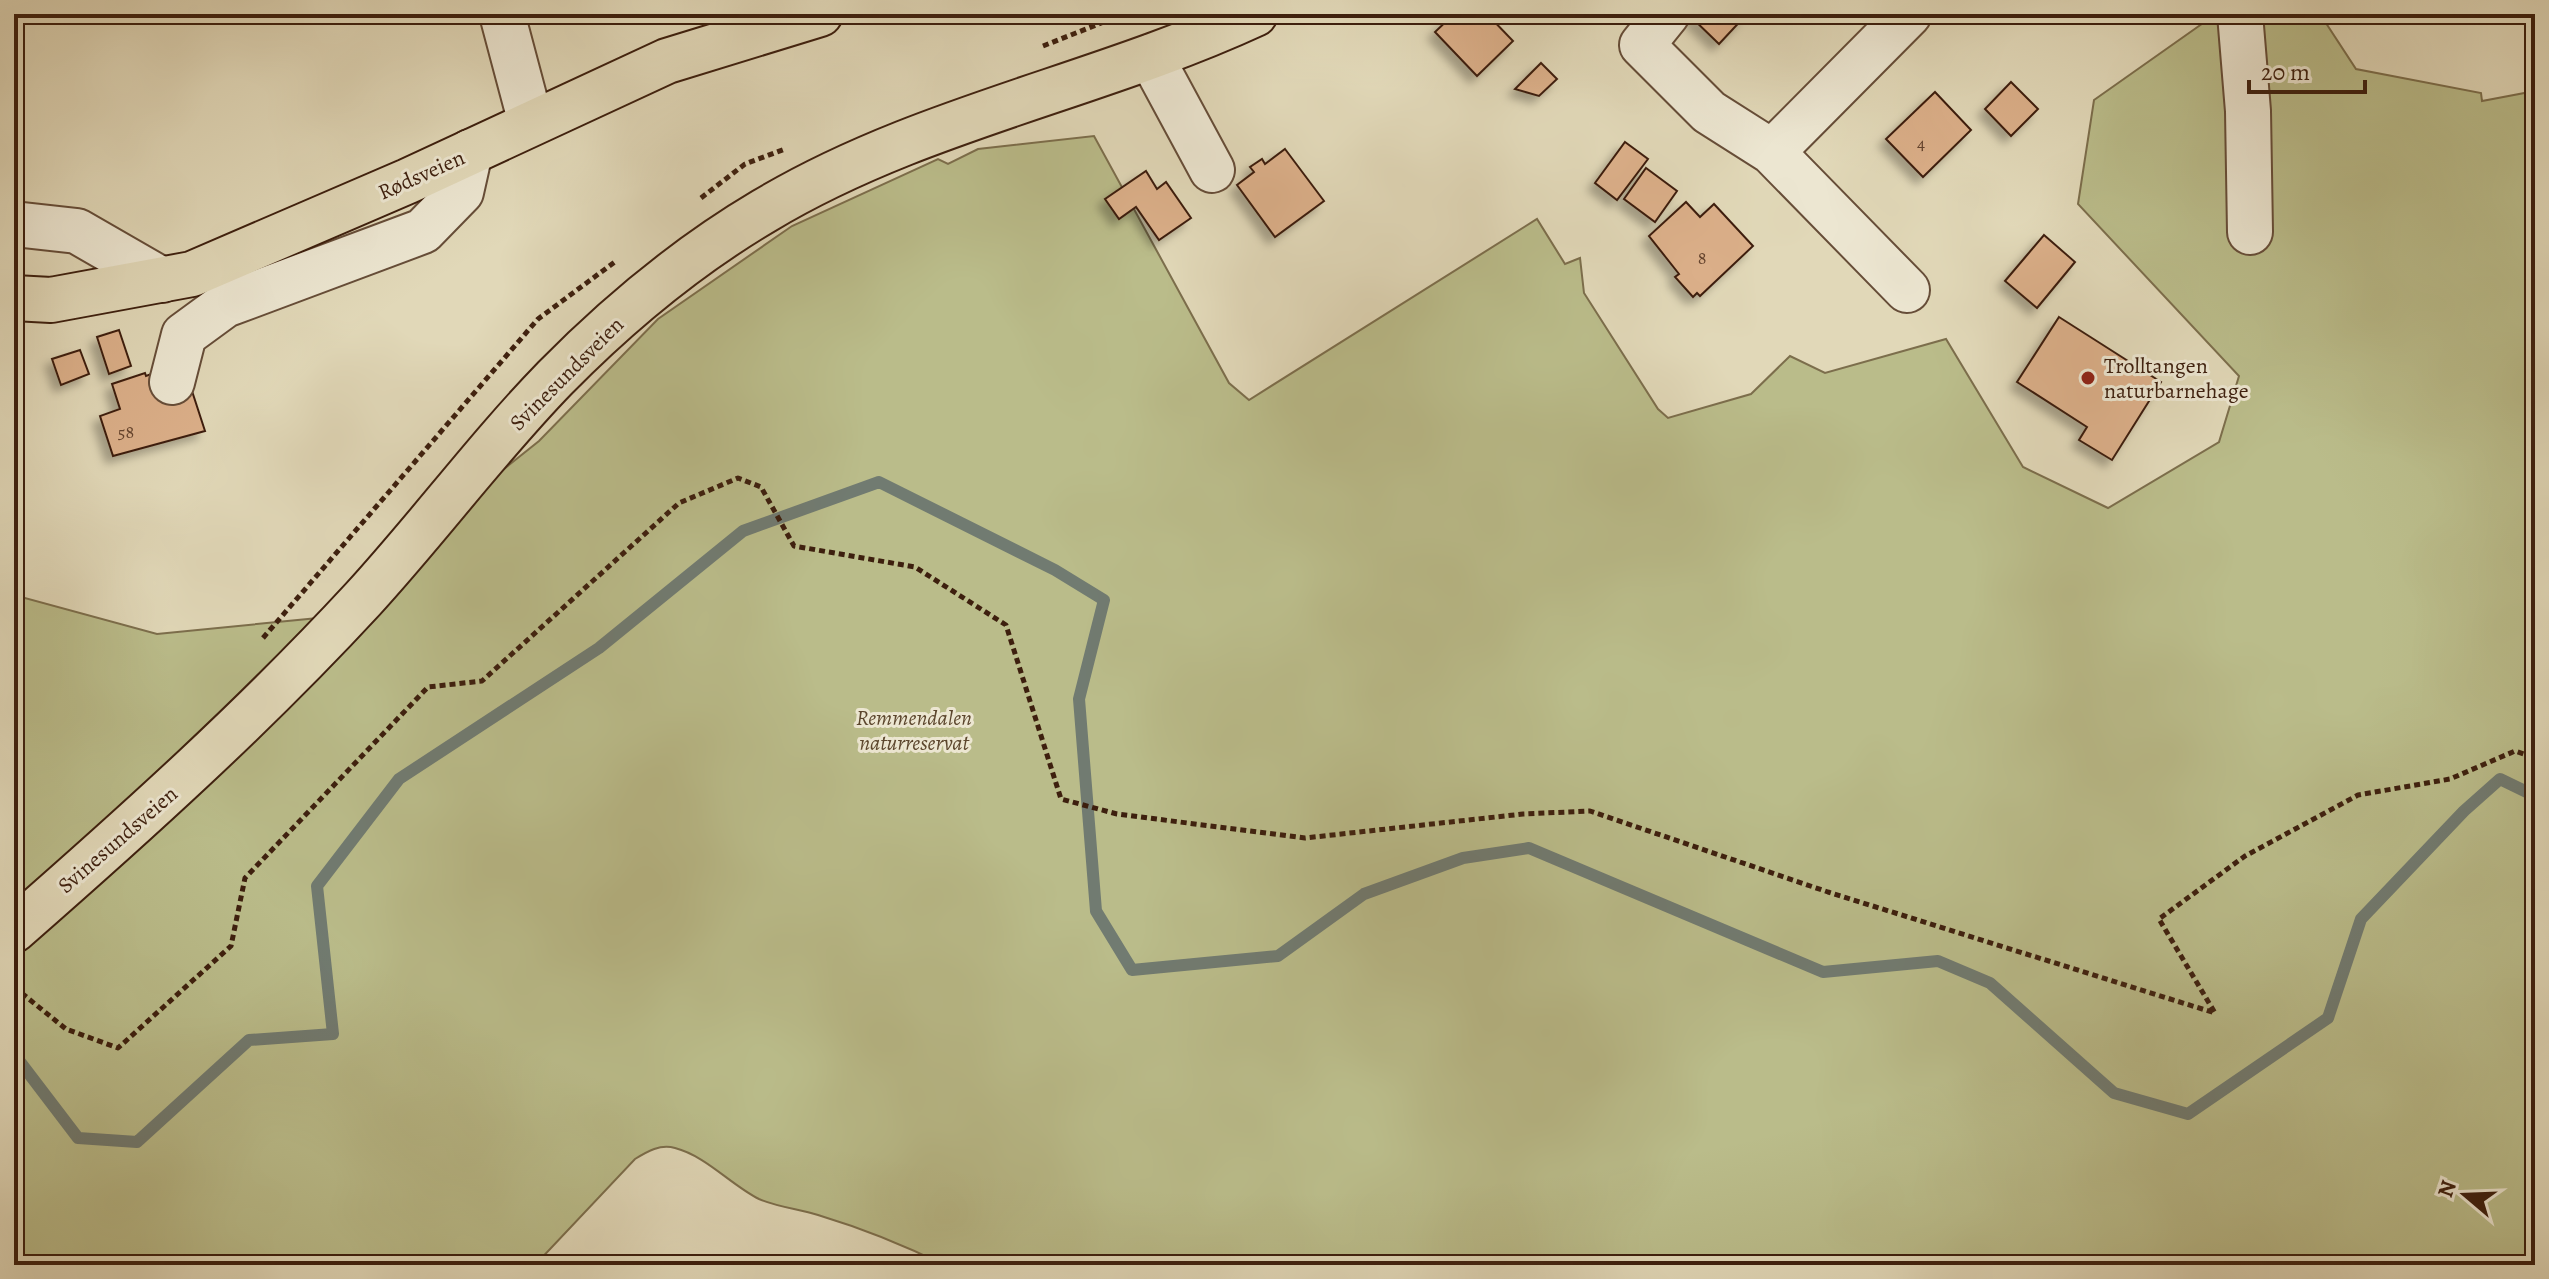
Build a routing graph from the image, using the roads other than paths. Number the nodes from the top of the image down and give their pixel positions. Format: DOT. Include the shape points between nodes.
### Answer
graph roads {
  1 [pos="502,14"];
  2 [pos="820,14"];
  3 [pos="1255,14"];
  4 [pos="1909,14"];
  5 [pos="2240,14"];
  6 [pos="1655,29"];
  7 [pos="1151,57"];
  8 [pos="531,123"];
  9 [pos="470,152"];
  10 [pos="1772,152"];
  11 [pos="1212,170"];
  12 [pos="14,224"];
  13 [pos="2250,232"];
  14 [pos="162,280"];
  15 [pos="1907,290"];
  16 [pos="14,298"];
  17 [pos="172,382"];
  18 [pos="14,930"];
  1 -- 8 [label="street"];
  2 -- 8 [label="main road, Rødsveien" via="667,61"];
  3 -- 7 [label="main road, Svinesundsveien"];
  4 -- 10 [label="street"];
  5 -- 13 [label="street"];
  6 -- 10 [label="street" via="1709,112"];
  7 -- 11 [label="street"];
  7 -- 18 [label="main road, Svinesundsveien" via="923,135 819,181 764,210 657,286 555,379 365,597 218,748"];
  8 -- 9 [label="main road, Rødsveien"];
  9 -- 14 [label="main road, Rødsveien" via="192,274"];
  9 -- 17 [label="street" via="461,192 423,231 225,305 184,335"];
  10 -- 15 [label="street"];
  12 -- 14 [label="street" via="77,231"];
  14 -- 16 [label="main road, Rødsveien" via="51,300"];
}
